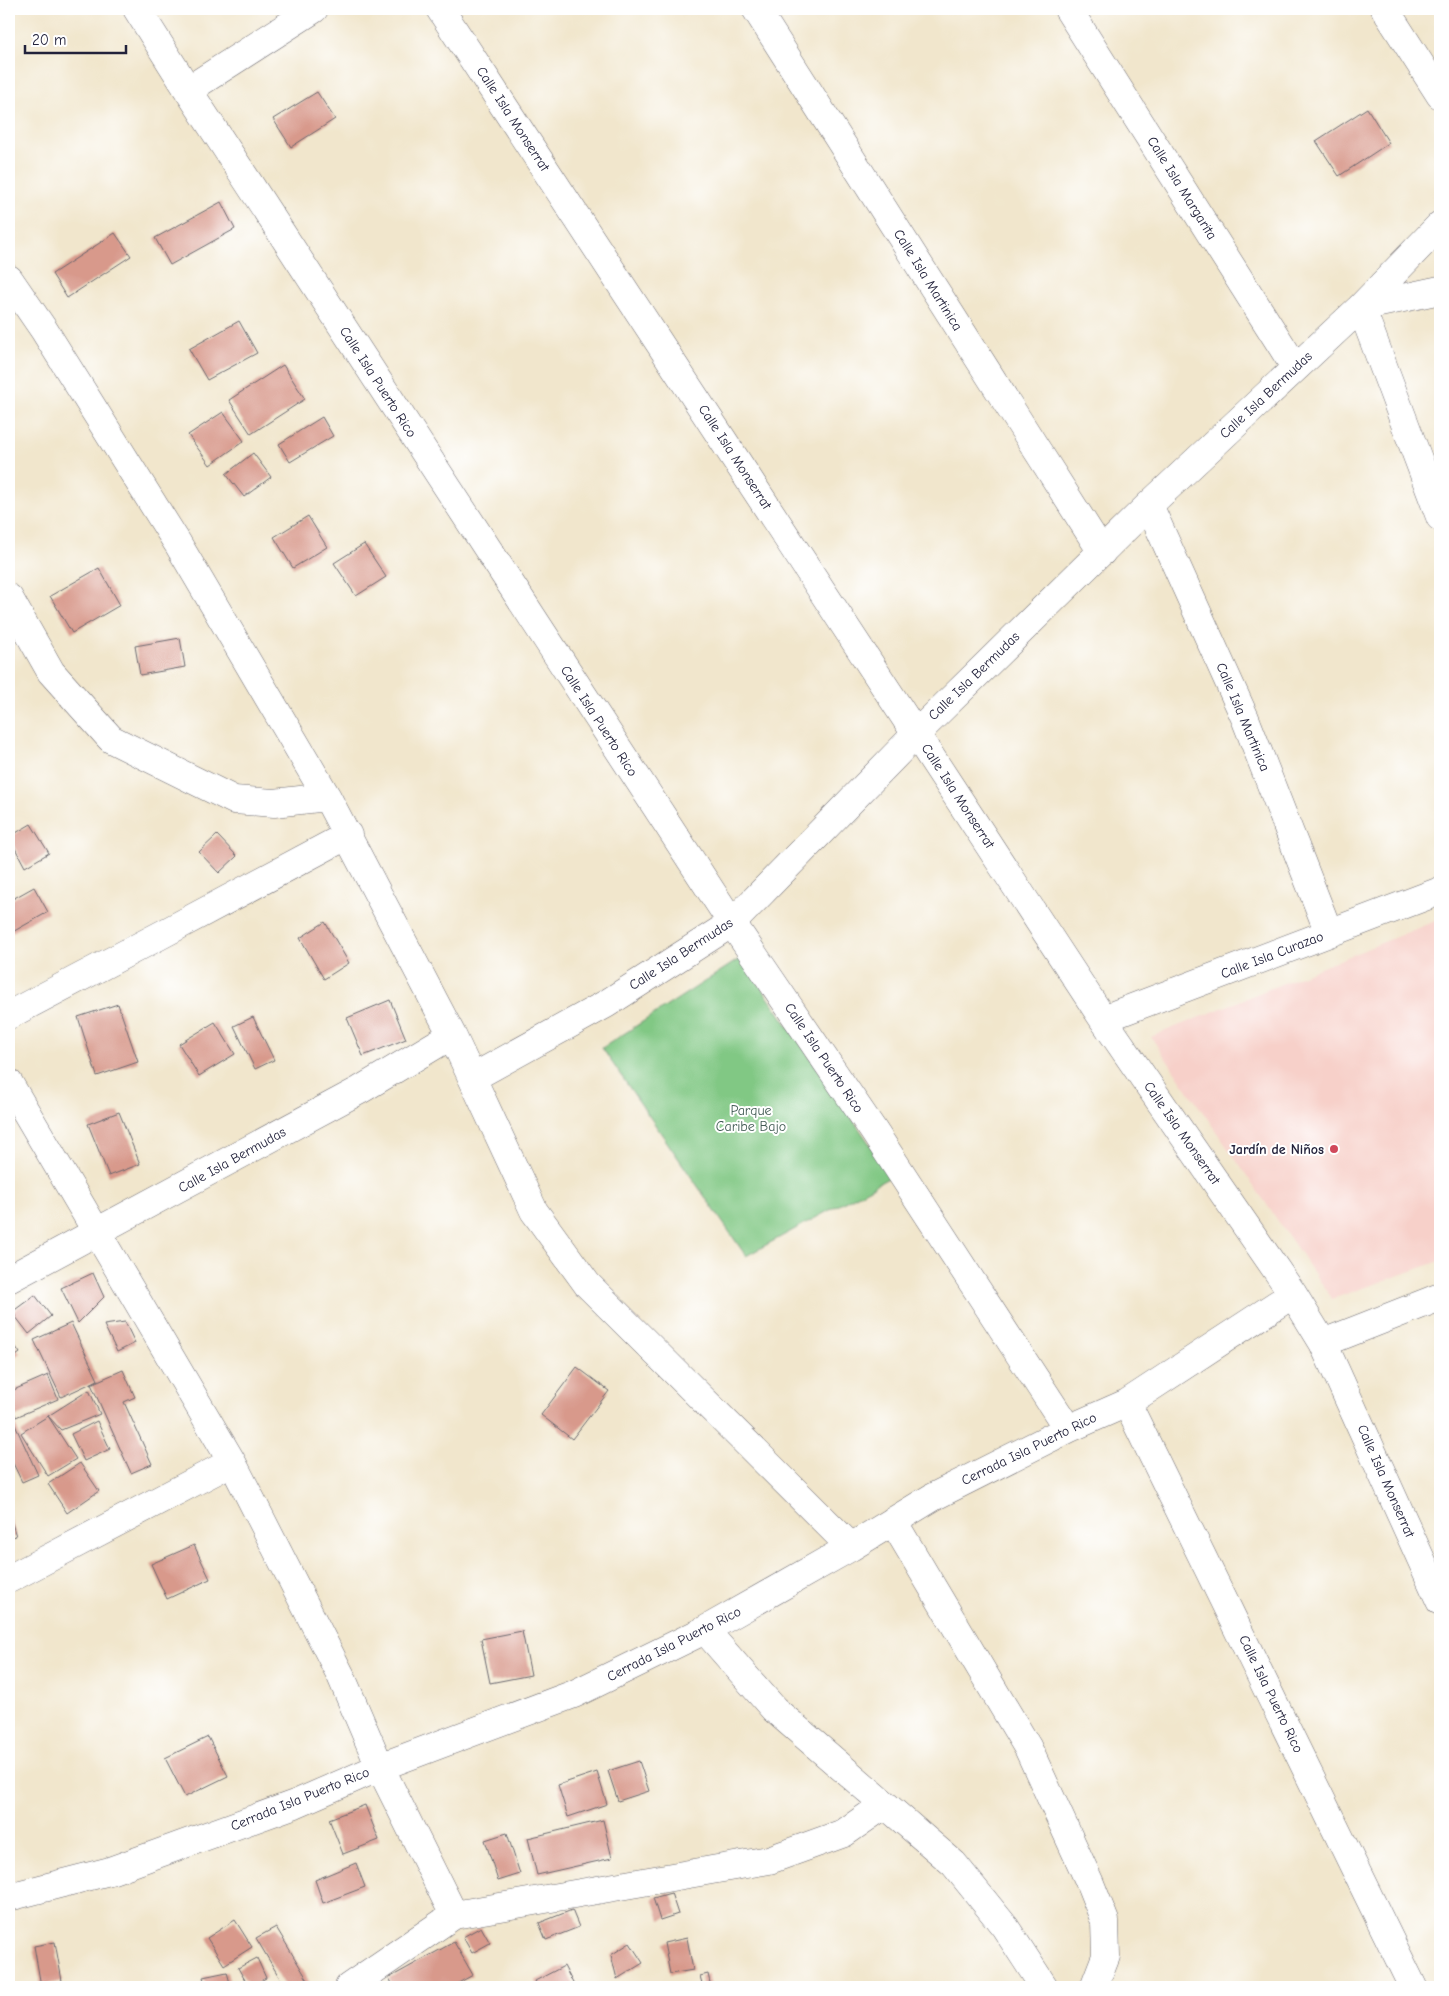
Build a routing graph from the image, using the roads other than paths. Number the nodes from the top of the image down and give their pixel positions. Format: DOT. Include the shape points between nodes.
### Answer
graph roads {
  1 [pos="137,9"];
  2 [pos="314,9"];
  3 [pos="440,9"];
  4 [pos="756,9"];
  5 [pos="1068,9"];
  6 [pos="1385,9"];
  7 [pos="188,90"];
  8 [pos="1440,95"];
  9 [pos="1440,225"];
  10 [pos="9,278"];
  11 [pos="1440,290"];
  12 [pos="1361,307"];
  13 [pos="1295,368"];
  14 [pos="1149,505"];
  15 [pos="1440,517"];
  16 [pos="1102,552"];
  17 [pos="9,598"];
  18 [pos="917,733"];
  19 [pos="327,797"];
  20 [pos="348,834"];
  21 [pos="1440,891"];
  22 [pos="732,923"];
  23 [pos="1330,933"];
  24 [pos="9,1015"];
  25 [pos="1103,1019"];
  26 [pos="452,1035"];
  27 [pos="472,1078"];
  28 [pos="9,1082"];
  29 [pos="97,1233"];
  30 [pos="9,1279"];
  31 [pos="1294,1294"];
  32 [pos="1440,1297"];
  33 [pos="1323,1343"];
  34 [pos="1126,1402"];
  35 [pos="1068,1429"];
  36 [pos="232,1462"];
  37 [pos="893,1521"];
  38 [pos="851,1547"];
  39 [pos="9,1578"];
  40 [pos="1440,1601"];
  41 [pos="705,1630"];
  42 [pos="380,1767"];
  43 [pos="884,1805"];
  44 [pos="9,1897"];
  45 [pos="454,1914"];
  46 [pos="349,1987"];
  47 [pos="1044,1987"];
  48 [pos="1094,1987"];
  49 [pos="1413,1987"];
  1 -- 7 [label="street, Calle Isla Puerto Rico"];
  2 -- 7 [label="street"];
  3 -- 18 [label="street, Calle Isla Monserrat"];
  4 -- 16 [label="street, Calle Isla Martinica"];
  5 -- 13 [label="street, Calle Isla Margarita"];
  6 -- 8 [label="street"];
  7 -- 22 [label="street, Calle Isla Puerto Rico"];
  9 -- 12 [label="street, Calle Isla Bermudas"];
  10 -- 19 [label="street" via="178,544"];
  11 -- 12 [label="street"];
  12 -- 13 [label="street, Calle Isla Bermudas"];
  12 -- 15 [label="street"];
  13 -- 14 [label="street, Calle Isla Bermudas"];
  14 -- 16 [label="street, Calle Isla Bermudas"];
  14 -- 23 [label="street, Calle Isla Martinica" via="1245,718"];
  16 -- 18 [label="street, Calle Isla Bermudas"];
  17 -- 19 [label="street" via="51,672 111,739 234,800 274,803"];
  18 -- 22 [label="street, Calle Isla Bermudas"];
  18 -- 25 [label="street, Calle Isla Monserrat"];
  19 -- 20 [label="street"];
  20 -- 24 [label="street"];
  20 -- 26 [label="street"];
  21 -- 23 [label="street, Calle Isla Curazao"];
  22 -- 27 [label="street, Calle Isla Bermudas" via="606,1004"];
  22 -- 35 [label="street, Calle Isla Puerto Rico" via="874,1130"];
  23 -- 25 [label="street, Calle Isla Curazao"];
  25 -- 31 [label="street, Calle Isla Monserrat"];
  26 -- 27 [label="street"];
  26 -- 29 [label="street, Calle Isla Bermudas" via="360,1090"];
  27 -- 38 [label="street" via="534,1212 586,1284"];
  28 -- 29 [label="street"];
  29 -- 30 [label="street, Calle Isla Bermudas"];
  29 -- 36 [label="street"];
  31 -- 33 [label="street, Calle Isla Monserrat"];
  31 -- 34 [label="street, Cerrada Isla Puerto Rico"];
  32 -- 33 [label="street"];
  33 -- 40 [label="street, Calle Isla Monserrat"];
  34 -- 35 [label="street, Cerrada Isla Puerto Rico"];
  34 -- 49 [label="street, Calle Isla Puerto Rico"];
  35 -- 37 [label="street, Cerrada Isla Puerto Rico" via="933,1497"];
  36 -- 39 [label="street"];
  36 -- 42 [label="street" via="341,1676"];
  37 -- 38 [label="street, Cerrada Isla Puerto Rico"];
  37 -- 48 [label="street" via="1028,1748 1089,1881 1105,1922 1106,1956"];
  38 -- 41 [label="street, Cerrada Isla Puerto Rico"];
  41 -- 42 [label="street, Cerrada Isla Puerto Rico" via="574,1694"];
  41 -- 43 [label="street" via="774,1709"];
  42 -- 44 [label="street, Cerrada Isla Puerto Rico" via="295,1804 110,1871"];
  42 -- 45 [label="street"];
  43 -- 45 [label="street" via="844,1833 769,1860"];
  43 -- 47 [label="street" via="954,1864 1005,1927"];
  45 -- 46 [label="street"];
}
